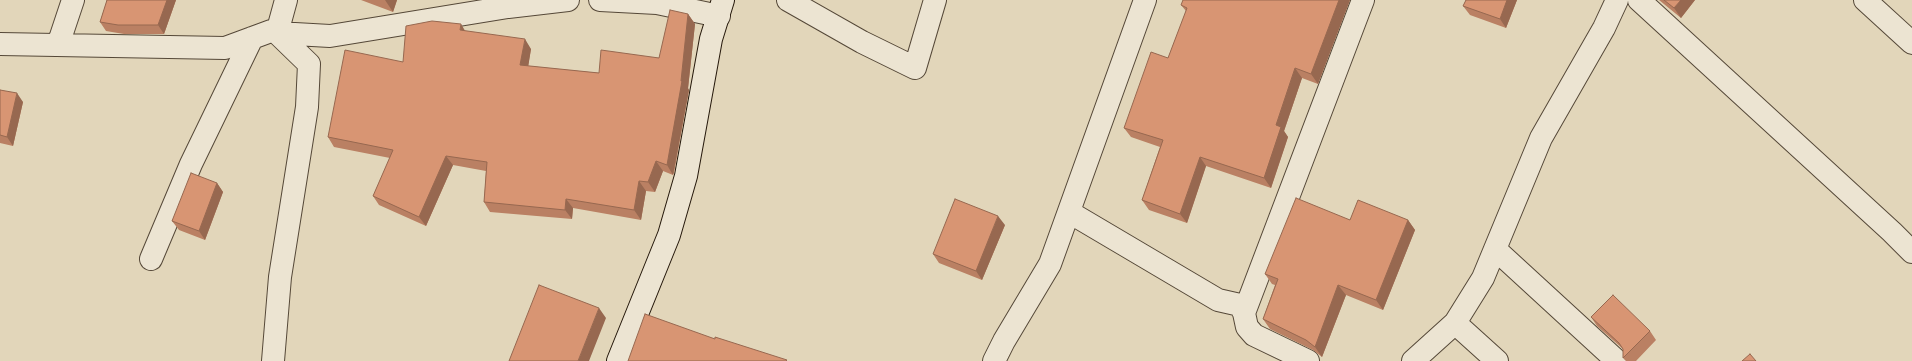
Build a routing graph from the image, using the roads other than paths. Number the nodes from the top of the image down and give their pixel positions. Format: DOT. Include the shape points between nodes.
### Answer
graph roads {
  1 [pos="73,0"];
  2 [pos="286,0"];
  3 [pos="568,0"];
  4 [pos="600,0"];
  5 [pos="788,0"];
  6 [pos="935,0"];
  7 [pos="1145,0"];
  8 [pos="1363,0"];
  9 [pos="1617,0"];
  10 [pos="1639,0"];
  11 [pos="1864,0"];
  12 [pos="509,3"];
  13 [pos="721,8"];
  14 [pos="277,33"];
  15 [pos="252,38"];
  16 [pos="1912,43"];
  17 [pos="0,44"];
  18 [pos="58,45"];
  19 [pos="1069,212"];
  20 [pos="1495,249"];
  21 [pos="1912,252"];
  22 [pos="151,259"];
  23 [pos="1244,313"];
  24 [pos="1455,323"];
  25 [pos="273,361"];
  26 [pos="618,361"];
  27 [pos="994,361"];
  28 [pos="1308,361"];
  29 [pos="1413,361"];
  30 [pos="1497,361"];
  31 [pos="1617,361"];
  1 -- 18 [label="street"];
  2 -- 14 [label="street"];
  3 -- 12 [label="street"];
  4 -- 13 [label="street"];
  5 -- 6 [label="street" via="862,42 915,68"];
  7 -- 19 [label="street"];
  8 -- 23 [label="street"];
  9 -- 20 [label="street" via="1604,28 1541,138"];
  10 -- 21 [label="street"];
  11 -- 16 [label="street"];
  12 -- 14 [label="street" via="330,36"];
  13 -- 26 [label="street" via="711,39 686,176 669,235"];
  14 -- 15 [label="street" via="271,31"];
  14 -- 25 [label="street" via="308,64 307,107 280,277"];
  15 -- 18 [label="street" via="225,48"];
  15 -- 22 [label="street" via="191,164"];
  17 -- 18 [label="street"];
  19 -- 23 [label="street" via="1218,300 1240,305"];
  19 -- 27 [label="street" via="1050,264"];
  20 -- 24 [label="street" via="1483,278"];
  20 -- 31 [label="street"];
  23 -- 28 [label="street" via="1247,327 1254,335"];
  24 -- 29 [label="street"];
  24 -- 30 [label="street"];
}
